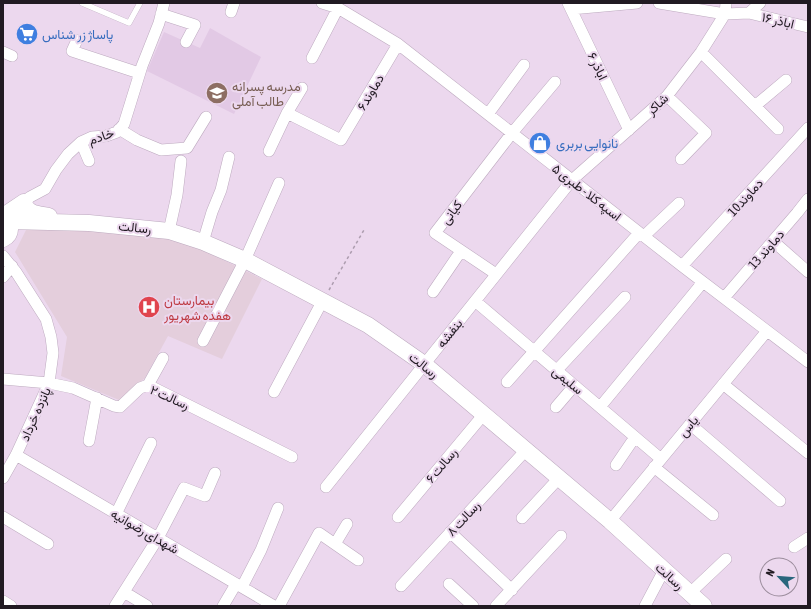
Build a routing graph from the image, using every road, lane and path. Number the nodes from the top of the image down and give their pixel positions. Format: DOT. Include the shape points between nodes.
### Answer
graph roads {
  1 [pos="82,3"];
  2 [pos="140,3"];
  3 [pos="322,3"];
  4 [pos="637,3"];
  5 [pos="659,3"];
  6 [pos="726,3"];
  7 [pos="760,3"];
  8 [pos="569,6"];
  9 [pos="163,8"];
  10 [pos="338,8"];
  11 [pos="749,13"];
  12 [pos="725,14"];
  13 [pos="808,27"];
  14 [pos="77,40"];
  15 [pos="186,42"];
  16 [pos="398,44"];
  17 [pos="701,52"];
  18 [pos="312,58"];
  19 [pos="524,65"];
  20 [pos="140,73"];
  21 [pos="786,80"];
  22 [pos="555,82"];
  23 [pos="302,88"];
  24 [pos="667,96"];
  25 [pos="755,106"];
  26 [pos="286,113"];
  27 [pos="488,114"];
  28 [pos="206,117"];
  29 [pos="808,128"];
  30 [pos="119,129"];
  31 [pos="778,129"];
  32 [pos="629,130"];
  33 [pos="512,133"];
  34 [pos="81,142"];
  35 [pos="268,151"];
  36 [pos="229,157"];
  37 [pos="681,159"];
  38 [pos="89,161"];
  39 [pos="181,161"];
  40 [pos="572,180"];
  41 [pos="279,183"];
  42 [pos="808,199"];
  43 [pos="24,202"];
  44 [pos="679,203"];
  45 [pos="5,218"];
  46 [pos="89,223"];
  47 [pos="364,230"];
  48 [pos="169,231"];
  49 [pos="641,234"];
  50 [pos="5,238"];
  51 [pos="773,241"];
  52 [pos="203,242"];
  53 [pos="461,251"];
  54 [pos="245,260"];
  55 [pos="8,261"];
  56 [pos="682,266"];
  57 [pos="808,272"];
  58 [pos="496,274"];
  59 [pos="3,277"];
  60 [pos="703,282"];
  61 [pos="433,292"];
  62 [pos="625,297"];
  63 [pos="724,298"];
  64 [pos="323,300"];
  65 [pos="475,301"];
  66 [pos="767,330"];
  67 [pos="203,341"];
  68 [pos="534,351"];
  69 [pos="806,357"];
  70 [pos="163,358"];
  71 [pos="424,364"];
  72 [pos="557,370"];
  73 [pos="3,379"];
  74 [pos="507,382"];
  75 [pos="49,383"];
  76 [pos="723,384"];
  77 [pos="148,385"];
  78 [pos="574,386"];
  79 [pos="274,392"];
  80 [pos="97,398"];
  81 [pos="556,407"];
  82 [pos="600,407"];
  83 [pos="484,414"];
  84 [pos="690,424"];
  85 [pos="635,437"];
  86 [pos="89,441"];
  87 [pos="151,443"];
  88 [pos="526,450"];
  89 [pos="808,453"];
  90 [pos="16,455"];
  91 [pos="292,457"];
  92 [pos="657,463"];
  93 [pos="616,465"];
  94 [pos="215,473"];
  95 [pos="3,478"];
  96 [pos="559,478"];
  97 [pos="326,487"];
  98 [pos="780,501"];
  99 [pos="278,508"];
  100 [pos="116,514"];
  101 [pos="713,515"];
  102 [pos="398,517"];
  103 [pos="3,518"];
  104 [pos="522,518"];
  105 [pos="610,521"];
  106 [pos="347,524"];
  107 [pos="450,532"];
  108 [pos="561,536"];
  109 [pos="158,538"];
  110 [pos="808,538"];
  111 [pos="48,544"];
  112 [pos="335,544"];
  113 [pos="794,547"];
  114 [pos="358,560"];
  115 [pos="726,560"];
  116 [pos="664,570"];
  117 [pos="449,584"];
  118 [pos="239,586"];
  119 [pos="401,586"];
  120 [pos="512,590"];
  121 [pos="124,592"];
  122 [pos="3,601"];
  123 [pos="698,602"];
  124 [pos="11,606"];
  125 [pos="115,606"];
  126 [pos="147,606"];
  127 [pos="223,606"];
  128 [pos="274,606"];
  129 [pos="279,606"];
  130 [pos="473,606"];
  131 [pos="496,606"];
  132 [pos="645,606"];
  1 -- 2 [label="lane" via="129,23"];
  3 -- 10 [label="street, اسپه کلا - طبری ۵"];
  4 -- 8 [label="street"];
  5 -- 12 [label="street, اباذر ۱۶"];
  6 -- 12 [label="street"];
  7 -- 11 [label="street"];
  8 -- 32 [label="street, اباذر ۶"];
  9 -- 15 [label="street" via="195,25"];
  9 -- 20 [label="street, خادم"];
  10 -- 16 [label="street, اسپه کلا - طبری ۵"];
  10 -- 18 [label="street"];
  11 -- 12 [label="street, اباذر ۱۶"];
  11 -- 13 [label="street, اباذر ۱۶"];
  12 -- 17 [label="street, شاکر"];
  14 -- 20 [label="street" via="72,51"];
  16 -- 26 [label="street, دماوند۶" via="341,140"];
  16 -- 27 [label="street, اسپه کلا - طبری ۵"];
  17 -- 24 [label="street, شاکر"];
  17 -- 25 [label="street"];
  19 -- 27 [label="street"];
  20 -- 30 [label="street, خادم" via="124,124"];
  21 -- 25 [label="street"];
  22 -- 33 [label="street"];
  23 -- 26 [label="street"];
  24 -- 32 [label="street, شاکر"];
  24 -- 37 [label="street" via="706,133"];
  25 -- 31 [label="street"];
  26 -- 35 [label="street"];
  27 -- 33 [label="street, اسپه کلا - طبری ۵"];
  28 -- 30 [label="street" via="187,148 161,150"];
  29 -- 56 [label="street, دماوند10"];
  30 -- 34 [label="street, خادم" via="106,136 92,137"];
  32 -- 40 [label="street, شاکر"];
  33 -- 40 [label="street, اسپه کلا - طبری ۵"];
  33 -- 53 [label="street, کیانی" via="435,233"];
  34 -- 38 [label="street"];
  34 -- 43 [label="street, خادم" via="68,154 45,189"];
  36 -- 52 [label="street" via="221,190"];
  39 -- 48 [label="street"];
  40 -- 49 [label="street, اسپه کلا - طبری ۵"];
  40 -- 58 [label="street, بنفشه"];
  41 -- 54 [label="street"];
  42 -- 51 [label="street, دماوند 13"];
  43 -- 45 [label="main road, خادم"];
  43 -- 46 [label="main road, رسالت" via="25,207 34,213 75,218"];
  44 -- 49 [label="street"];
  45 -- 46 [label="main road, رسالت"];
  45 -- 50 [label="main road" via="11,230"];
  46 -- 48 [label="main road, رسالت"];
  47 -- 64 [label="path"];
  48 -- 52 [label="main road, رسالت"];
  49 -- 56 [label="street, اسپه کلا - طبری ۵"];
  49 -- 68 [label="street"];
  50 -- 55 [label="street, پانزده خرداد"];
  51 -- 57 [label="street"];
  51 -- 63 [label="street, دماوند 13"];
  52 -- 54 [label="main road, رسالت"];
  53 -- 58 [label="street, کیانی"];
  53 -- 61 [label="street"];
  54 -- 64 [label="main road, رسالت"];
  54 -- 67 [label="street"];
  55 -- 59 [label="street"];
  55 -- 75 [label="street, پانزده خرداد" via="46,319 53,353"];
  56 -- 60 [label="street, اسپه کلا - طبری ۵"];
  58 -- 65 [label="street, بنفشه"];
  60 -- 63 [label="street, اسپه کلا - طبری ۵"];
  60 -- 82 [label="street"];
  62 -- 72 [label="street"];
  63 -- 66 [label="street, اسپه کلا - طبری ۵"];
  64 -- 71 [label="main road, رسالت" via="368,325"];
  64 -- 79 [label="street"];
  65 -- 68 [label="street, سلیمی"];
  65 -- 71 [label="street, بنفشه"];
  66 -- 69 [label="street, اسپه کلا - طبری ۵"];
  66 -- 76 [label="street, یاس"];
  68 -- 72 [label="street, سلیمی"];
  68 -- 74 [label="street"];
  70 -- 77 [label="street"];
  71 -- 83 [label="main road, رسالت"];
  71 -- 97 [label="street, بنفشه"];
  72 -- 78 [label="street, سلیمی"];
  73 -- 75 [label="street, رسالت ۲"];
  75 -- 80 [label="street, رسالت ۲" via="73,388"];
  75 -- 90 [label="street, پانزده خرداد"];
  76 -- 84 [label="street, یاس"];
  76 -- 89 [label="street"];
  77 -- 80 [label="street, رسالت ۲" via="140,388 120,407"];
  77 -- 91 [label="street, رسالت ۲"];
  78 -- 81 [label="street"];
  78 -- 82 [label="street, سلیمی"];
  80 -- 86 [label="street"];
  82 -- 85 [label="street, سلیمی"];
  83 -- 88 [label="main road, رسالت"];
  83 -- 102 [label="street, رسالت ۶"];
  84 -- 92 [label="street, یاس"];
  84 -- 98 [label="street"];
  85 -- 92 [label="street, سلیمی"];
  85 -- 93 [label="street"];
  87 -- 100 [label="street"];
  88 -- 96 [label="main road, رسالت"];
  88 -- 107 [label="street, رسالت ۸"];
  90 -- 95 [label="street, پانزده خرداد"];
  90 -- 100 [label="street, شهدای رضوانیه"];
  92 -- 101 [label="street, سلیمی"];
  92 -- 105 [label="street, یاس"];
  94 -- 109 [label="street" via="205,496 184,488"];
  96 -- 104 [label="street"];
  96 -- 105 [label="main road, رسالت"];
  99 -- 118 [label="street" via="261,550"];
  100 -- 109 [label="street, شهدای رضوانیه"];
  103 -- 111 [label="street"];
  105 -- 116 [label="main road, رسالت"];
  106 -- 112 [label="street"];
  107 -- 119 [label="street, رسالت ۸"];
  107 -- 120 [label="street"];
  108 -- 120 [label="street"];
  109 -- 118 [label="street, شهدای رضوانیه"];
  109 -- 121 [label="street"];
  110 -- 113 [label="street"];
  112 -- 114 [label="street"];
  112 -- 129 [label="street" via="319,533"];
  115 -- 123 [label="street"];
  116 -- 123 [label="main road, رسالت"];
  116 -- 132 [label="street"];
  117 -- 130 [label="street"];
  118 -- 127 [label="street"];
  118 -- 128 [label="street, شهدای رضوانیه"];
  120 -- 131 [label="street"];
  121 -- 125 [label="street"];
  121 -- 126 [label="street"];
  122 -- 124 [label="street"];
}
